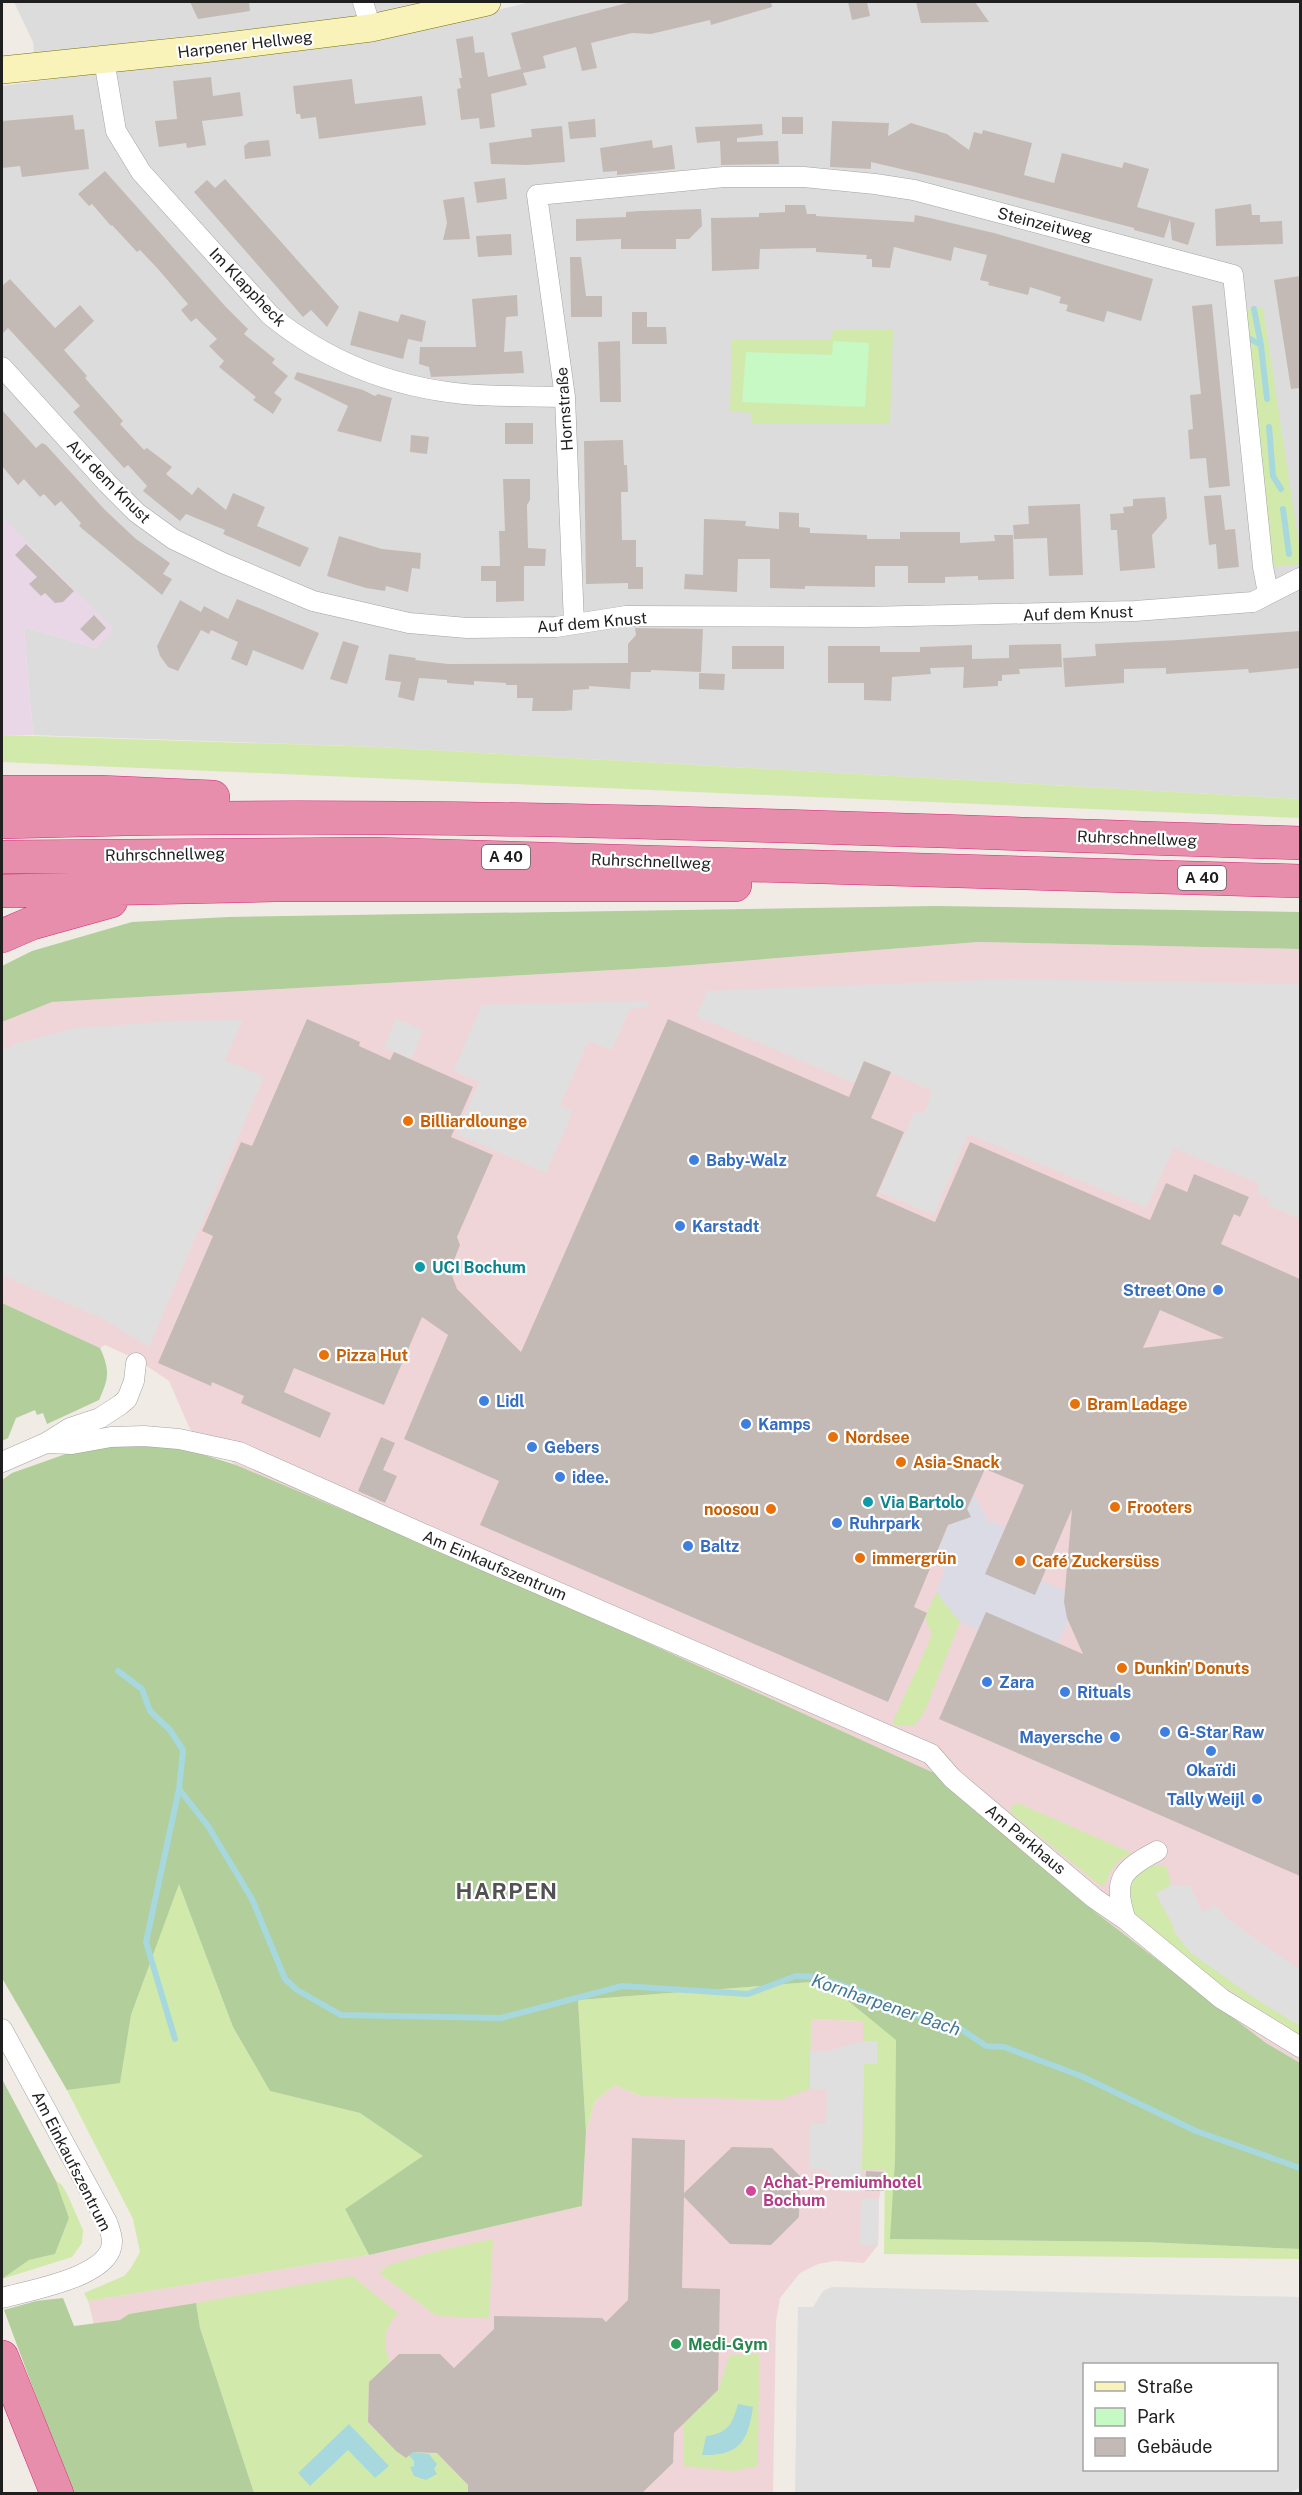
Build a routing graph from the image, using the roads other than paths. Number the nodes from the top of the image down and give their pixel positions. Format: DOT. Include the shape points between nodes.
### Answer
graph roads {
  1 [pos="363,2"];
  2 [pos="487,2"];
  3 [pos="371,28"];
  4 [pos="104,60"];
  5 [pos="2,70"];
  6 [pos="537,195"];
  7 [pos="2,368"];
  8 [pos="565,397"];
  9 [pos="1300,578"];
  10 [pos="1268,593"];
  11 [pos="574,624"];
  12 [pos="2,792"];
  13 [pos="348,818"];
  14 [pos="2,822"];
  15 [pos="1300,843"];
  16 [pos="2,858"];
  17 [pos="1010,872"];
  18 [pos="1300,881"];
  19 [pos="208,886"];
  20 [pos="2,891"];
  21 [pos="2,936"];
  22 [pos="136,1363"];
  23 [pos="46,1443"];
  24 [pos="2,1462"];
  25 [pos="931,1754"];
  26 [pos="1156,1851"];
  27 [pos="1125,1920"];
  28 [pos="2,2029"];
  29 [pos="1300,2047"];
  30 [pos="2,2298"];
  31 [pos="2,2357"];
  32 [pos="2,2407"];
  33 [pos="39,2493"];
  34 [pos="57,2493"];
  1 -- 3 [label="street"];
  2 -- 3 [label="main road, Harpener Hellweg"];
  3 -- 4 [label="main road, Harpener Hellweg"];
  4 -- 5 [label="main road, Harpener Hellweg"];
  4 -- 8 [label="street, Im Klappheck" via="116,131 141,172 270,315 293,333 379,377 428,389"];
  6 -- 8 [label="street, Hornstraße"];
  6 -- 10 [label="street, Steinzeitweg" via="724,177 804,177 875,184 914,190 1233,275"];
  7 -- 11 [label="street, Auf dem Knust" via="137,513 172,539 223,563 313,601 409,623 467,628"];
  8 -- 11 [label="street, Hornstraße"];
  9 -- 10 [label="street, Auf dem Knust"];
  10 -- 11 [label="street, Auf dem Knust" via="1253,602 1135,611 864,617 626,616"];
  12 -- 13 [label="highway" via="209,796"];
  13 -- 14 [label="highway, Ruhrschnellweg / A 40"];
  13 -- 15 [label="highway, Ruhrschnellweg / A 40"];
  16 -- 17 [label="highway, Ruhrschnellweg / A 40" via="373,854"];
  17 -- 18 [label="highway, Ruhrschnellweg / A 40"];
  17 -- 19 [label="highway" via="782,886"];
  19 -- 20 [label="highway"];
  19 -- 21 [label="highway" via="145,893 72,911"];
  22 -- 23 [label="street, Am Einkaufszentrum" via="134,1381 120,1405"];
  23 -- 24 [label="street, Am Einkaufszentrum"];
  23 -- 25 [label="street, Am Einkaufszentrum" via="144,1436 180,1439 239,1452"];
  25 -- 27 [label="street, Am Parkhaus" via="952,1778"];
  26 -- 27 [label="street" via="1123,1874 1118,1888"];
  27 -- 29 [label="street, Am Parkhaus" via="1222,1999"];
  28 -- 30 [label="street, Am Einkaufszentrum" via="107,2222 112,2242 104,2261 87,2273"];
  31 -- 34 [label="highway"];
  32 -- 33 [label="highway"];
}
